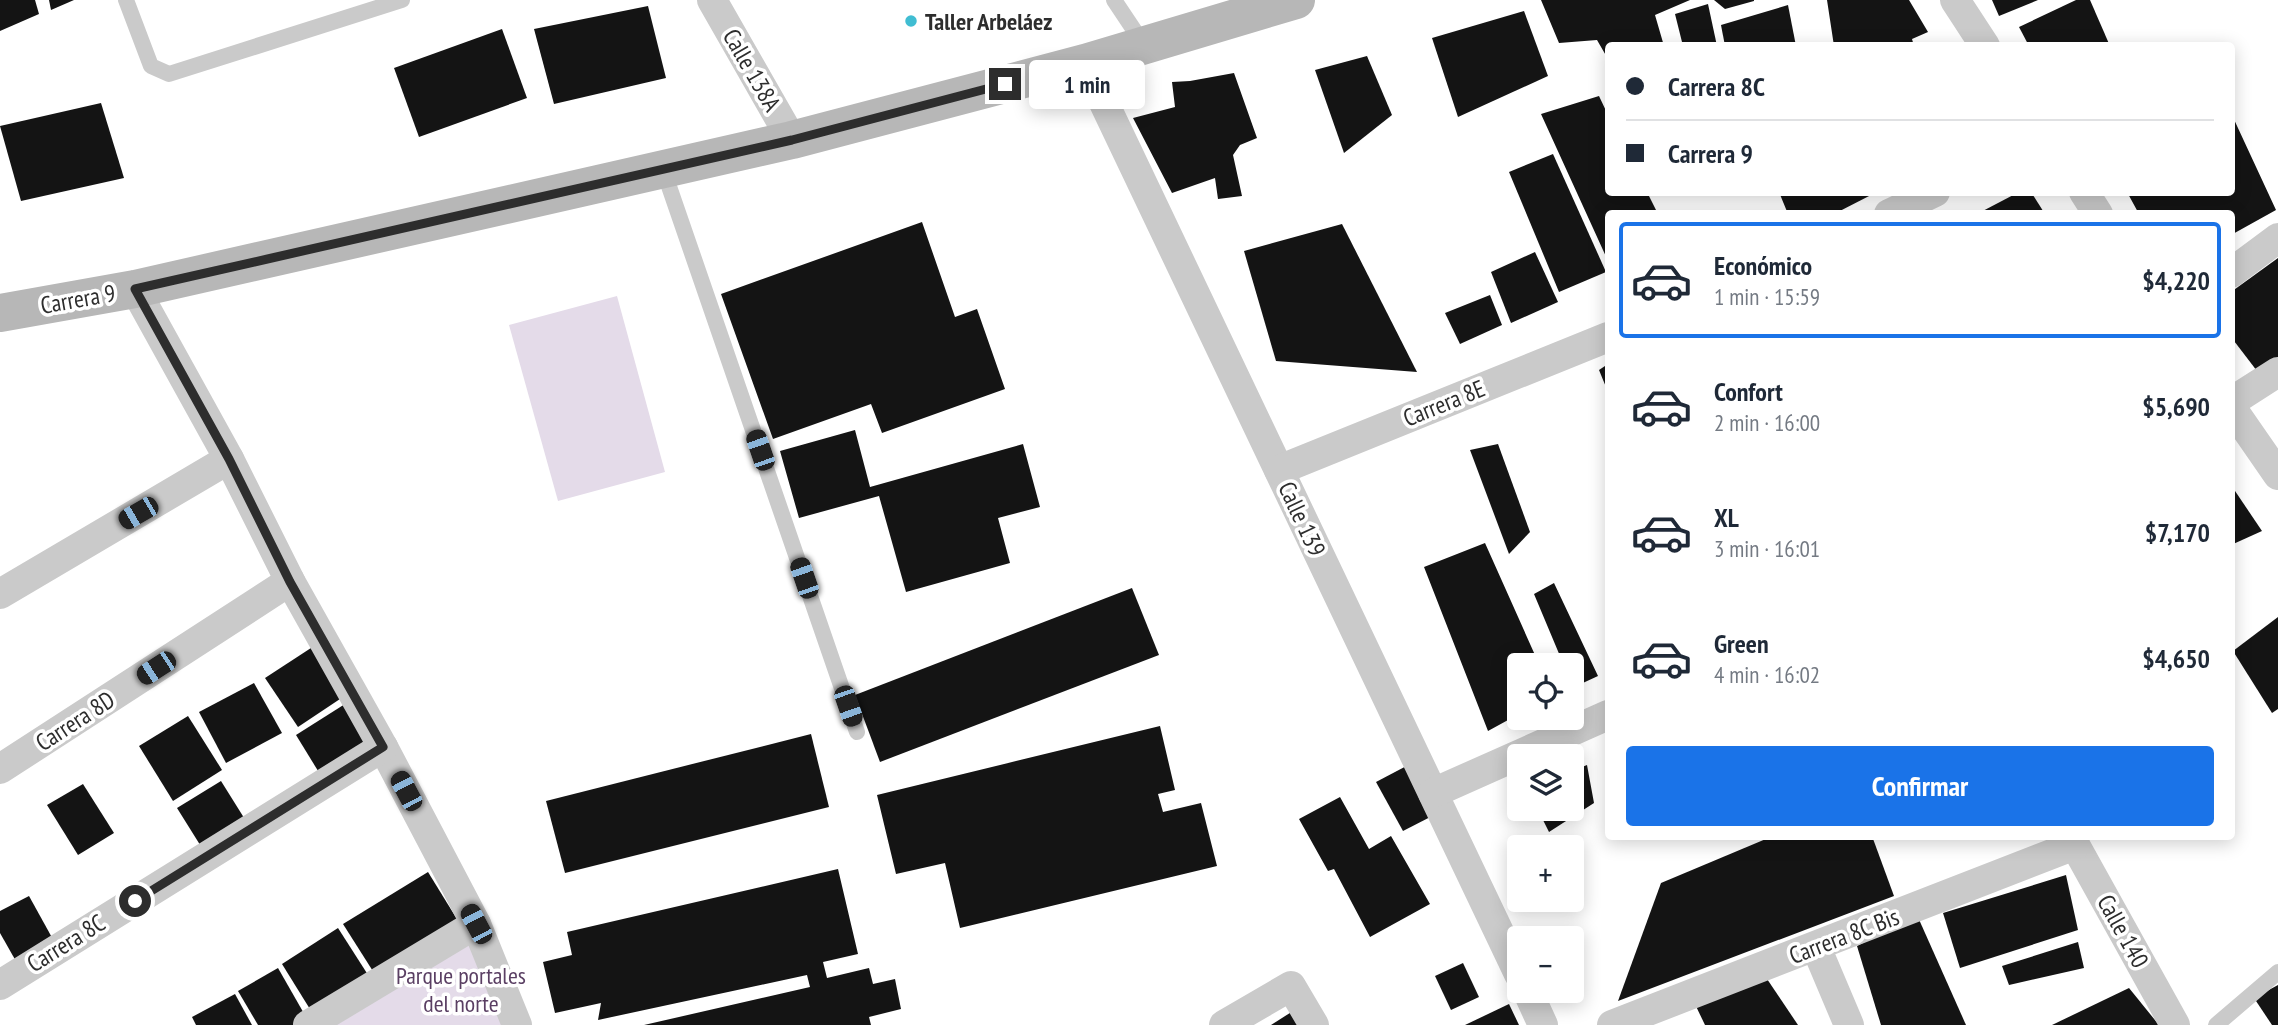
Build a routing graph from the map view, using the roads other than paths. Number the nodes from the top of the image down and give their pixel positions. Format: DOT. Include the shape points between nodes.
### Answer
graph roads {
  1 [pos="126,0"];
  2 [pos="402,0"];
  3 [pos="712,0"];
  4 [pos="1114,0"];
  5 [pos="1296,0"];
  6 [pos="1955,0"];
  7 [pos="1982,42"];
  8 [pos="1144,46"];
  9 [pos="1085,63"];
  10 [pos="792,140"];
  11 [pos="663,169"];
  12 [pos="1927,196"];
  13 [pos="1898,210"];
  14 [pos="2278,238"];
  15 [pos="2235,270"];
  16 [pos="135,289"];
  17 [pos="0,313"];
  18 [pos="1605,338"];
  19 [pos="2278,372"];
  20 [pos="2235,399"];
  21 [pos="2240,436"];
  22 [pos="229,459"];
  23 [pos="1279,470"];
  24 [pos="2278,475"];
  25 [pos="290,582"];
  26 [pos="0,594"];
  27 [pos="1605,716"];
  28 [pos="857,732"];
  29 [pos="383,747"];
  30 [pos="0,769"];
  31 [pos="1433,793"];
  32 [pos="2073,841"];
  33 [pos="476,924"];
  34 [pos="1816,947"];
  35 [pos="1507,950"];
  36 [pos="2278,972"];
  37 [pos="0,985"];
  38 [pos="1533,1003"];
  39 [pos="308,1025"];
  40 [pos="517,1025"];
  41 [pos="1224,1025"];
  42 [pos="1314,1025"];
  43 [pos="1543,1025"];
  44 [pos="1612,1025"];
  45 [pos="1849,1025"];
  46 [pos="2175,1025"];
  47 [pos="2216,1025"];
  1 -- 2 [label="lane" via="151,65 169,74"];
  3 -- 10 [label="street, Calle 138A"];
  4 -- 8 [label="lane"];
  5 -- 8 [label="street, Carrera 9"];
  6 -- 7 [label="street"];
  8 -- 9 [label="street, Carrera 9"];
  9 -- 10 [label="street, Carrera 9"];
  9 -- 23 [label="street, Calle 139"];
  10 -- 11 [label="street, Carrera 9"];
  11 -- 16 [label="street, Carrera 9"];
  11 -- 28 [label="lane"];
  12 -- 13 [label="street"];
  14 -- 15 [label="street"];
  16 -- 17 [label="street, Carrera 9"];
  16 -- 22 [label="street"];
  18 -- 23 [label="street, Carrera 8E"];
  19 -- 20 [label="street"];
  21 -- 24 [label="street"];
  22 -- 25 [label="street"];
  22 -- 26 [label="street"];
  23 -- 31 [label="street, Calle 139"];
  25 -- 29 [label="street"];
  25 -- 30 [label="street, Carrera 8D"];
  27 -- 31 [label="street"];
  29 -- 33 [label="street"];
  29 -- 37 [label="street, Carrera 8C"];
  31 -- 35 [label="street, Calle 139"];
  32 -- 34 [label="street, Carrera 8C Bis"];
  32 -- 46 [label="street, Calle 140"];
  33 -- 39 [label="street"];
  33 -- 40 [label="street"];
  34 -- 44 [label="street, Carrera 8C Bis"];
  34 -- 45 [label="street"];
  36 -- 47 [label="lane"];
  38 -- 43 [label="street"];
  41 -- 42 [label="street" via="1291,986"];
}
